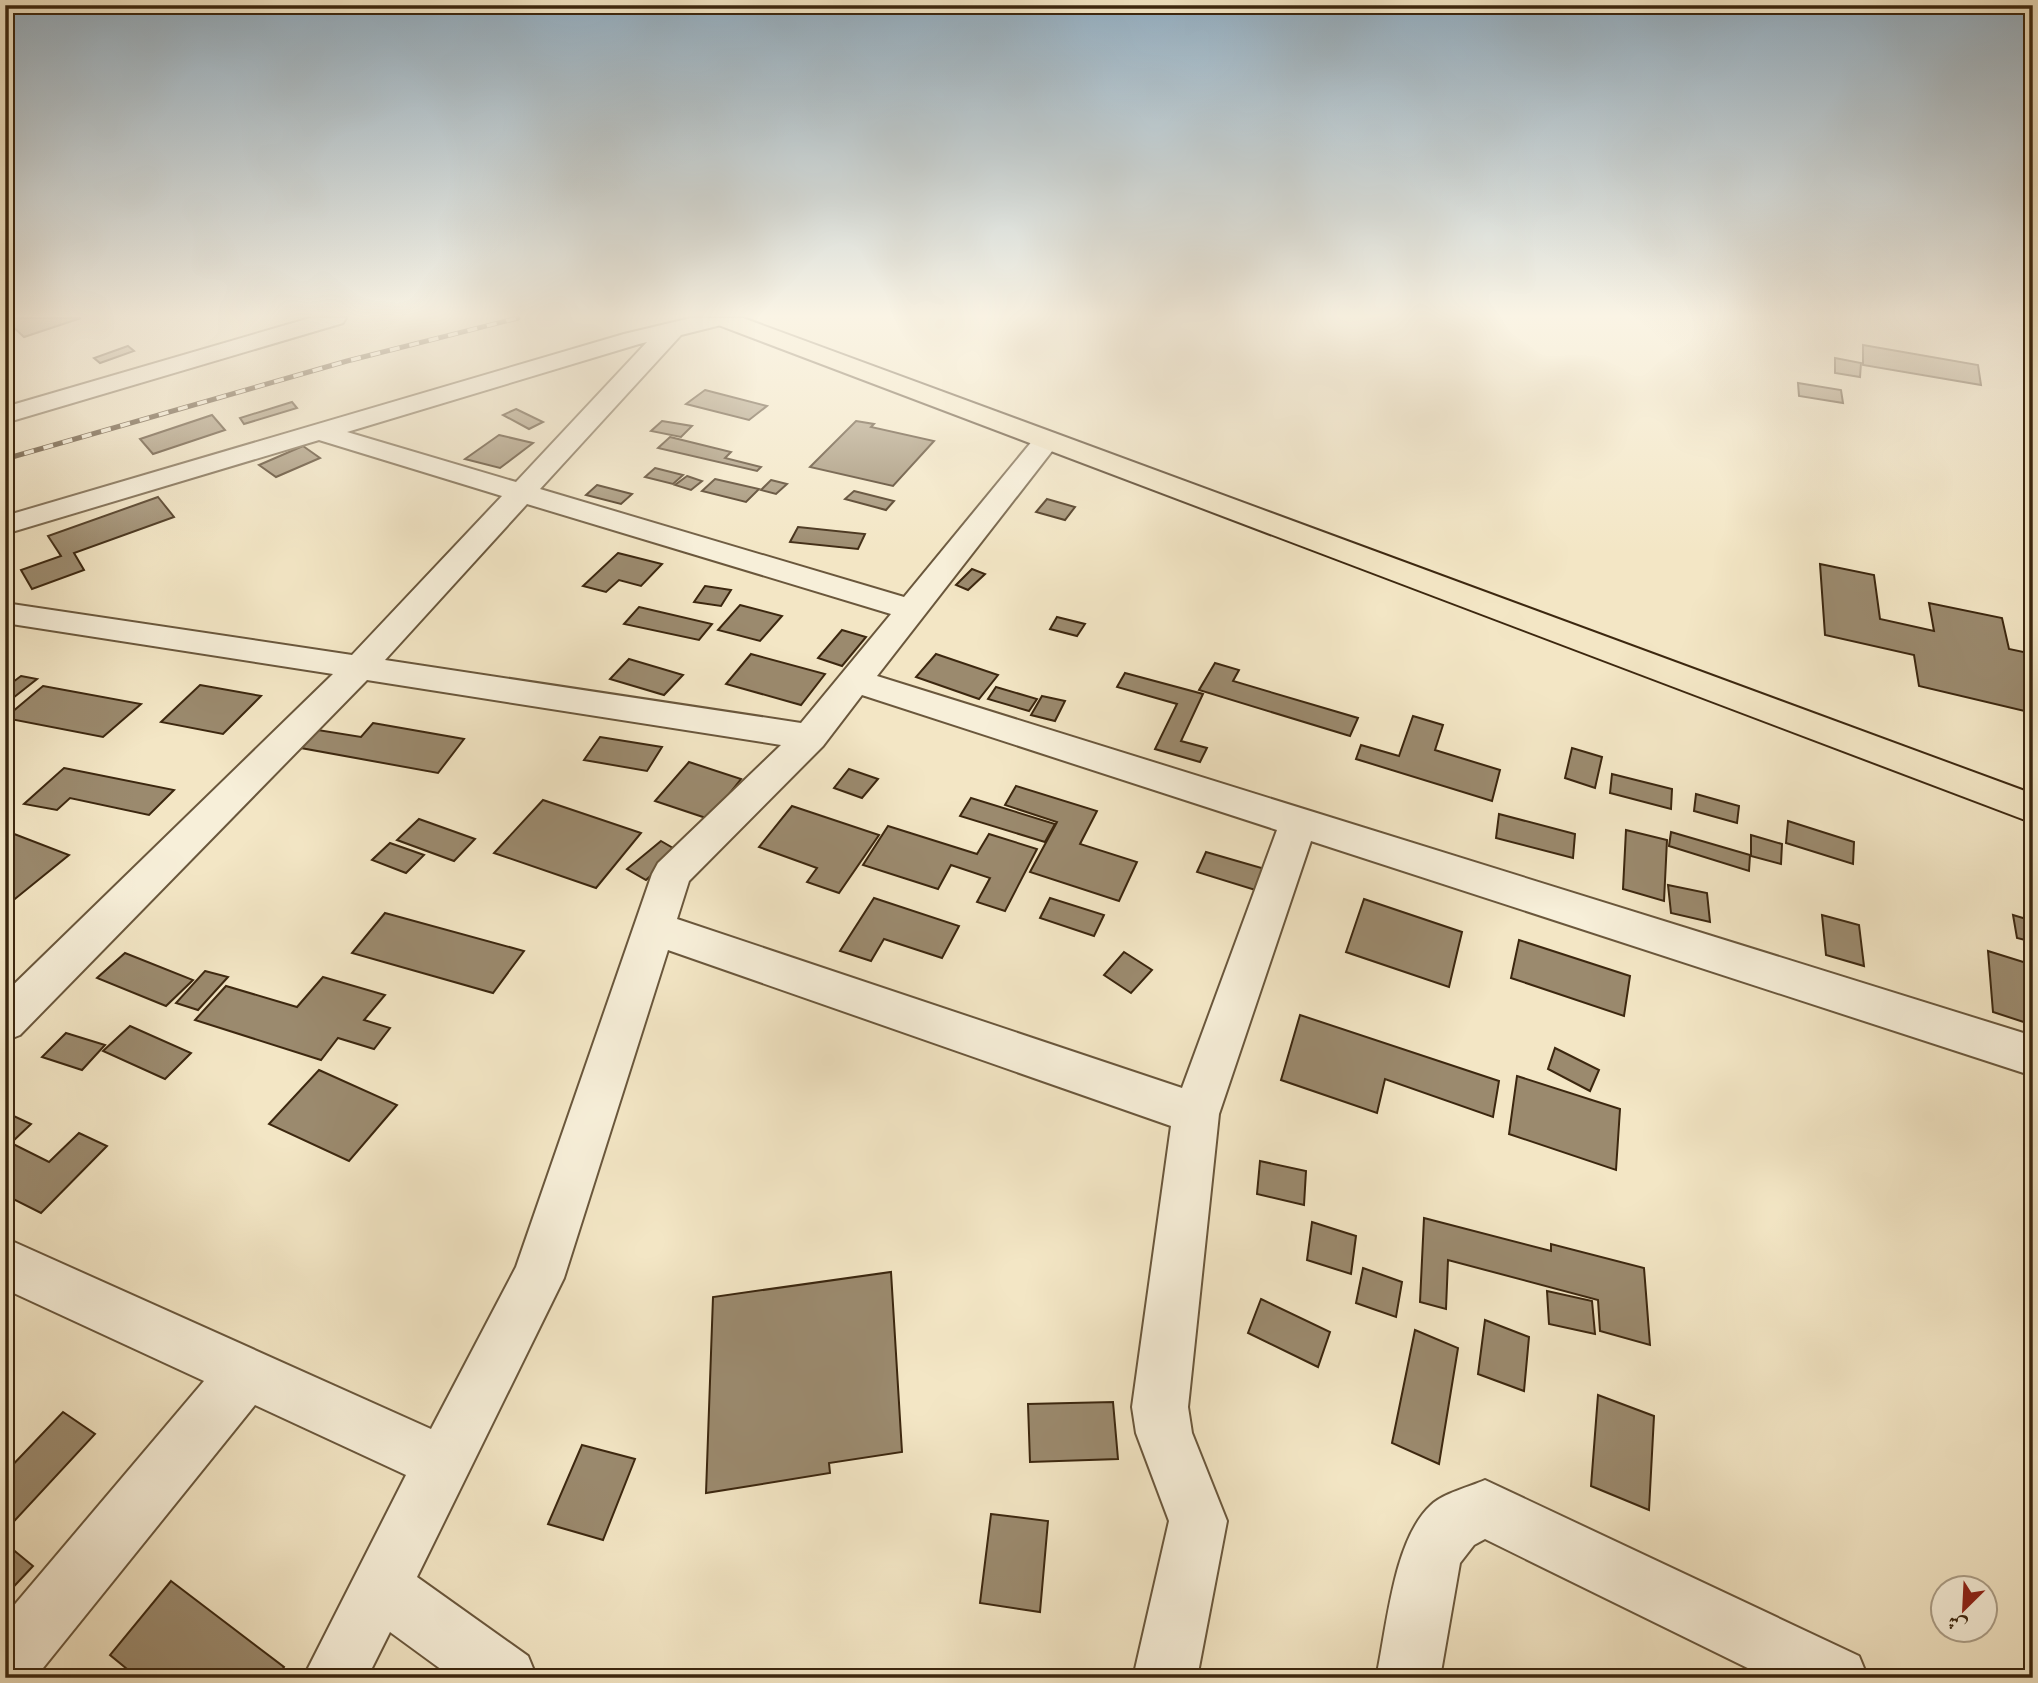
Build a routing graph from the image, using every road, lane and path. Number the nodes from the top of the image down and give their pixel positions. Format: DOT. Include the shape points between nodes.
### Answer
graph roads {
  1 [pos="68,397"];
  2 [pos="438,397"];
  3 [pos="611,397"];
  4 [pos="931,397"];
  5 [pos="5,415"];
  6 [pos="319,432"];
  7 [pos="1047,440"];
  8 [pos="522,493"];
  9 [pos="5,525"];
  10 [pos="912,610"];
  11 [pos="5,613"];
  12 [pos="360,667"];
  13 [pos="855,681"];
  14 [pos="810,737"];
  15 [pos="2033,809"];
  16 [pos="1299,822"];
  17 [pos="654,928"];
  18 [pos="5,1022"];
  19 [pos="2033,1056"];
  20 [pos="1196,1114"];
  21 [pos="5,1264"];
  22 [pos="246,1373"];
  23 [pos="443,1463"];
  24 [pos="380,1587"];
  25 [pos="5,1665"];
  26 [pos="334,1678"];
  27 [pos="506,1678"];
  28 [pos="1165,1678"];
  29 [pos="1408,1678"];
  30 [pos="1838,1678"];
  1 -- 5 [label="street"];
  2 -- 6 [label="street"];
  3 -- 8 [label="street"];
  4 -- 7 [label="main road"];
  6 -- 8 [label="street"];
  6 -- 9 [label="street"];
  7 -- 10 [label="street"];
  7 -- 15 [label="main road"];
  8 -- 10 [label="street"];
  8 -- 12 [label="street"];
  10 -- 13 [label="street"];
  11 -- 12 [label="street"];
  12 -- 14 [label="street"];
  12 -- 18 [label="street"];
  13 -- 14 [label="street"];
  13 -- 16 [label="street"];
  14 -- 17 [label="street" via="672,874"];
  16 -- 19 [label="street"];
  16 -- 20 [label="street"];
  17 -- 20 [label="street"];
  17 -- 23 [label="street" via="538,1278"];
  20 -- 28 [label="street" via="1160,1407 1164,1433 1198,1521"];
  21 -- 22 [label="street"];
  22 -- 23 [label="street"];
  22 -- 25 [label="street"];
  23 -- 24 [label="street"];
  24 -- 26 [label="street"];
  24 -- 27 [label="street"];
  29 -- 30 [label="street" via="1432,1551 1453,1524 1485,1510"];
}
